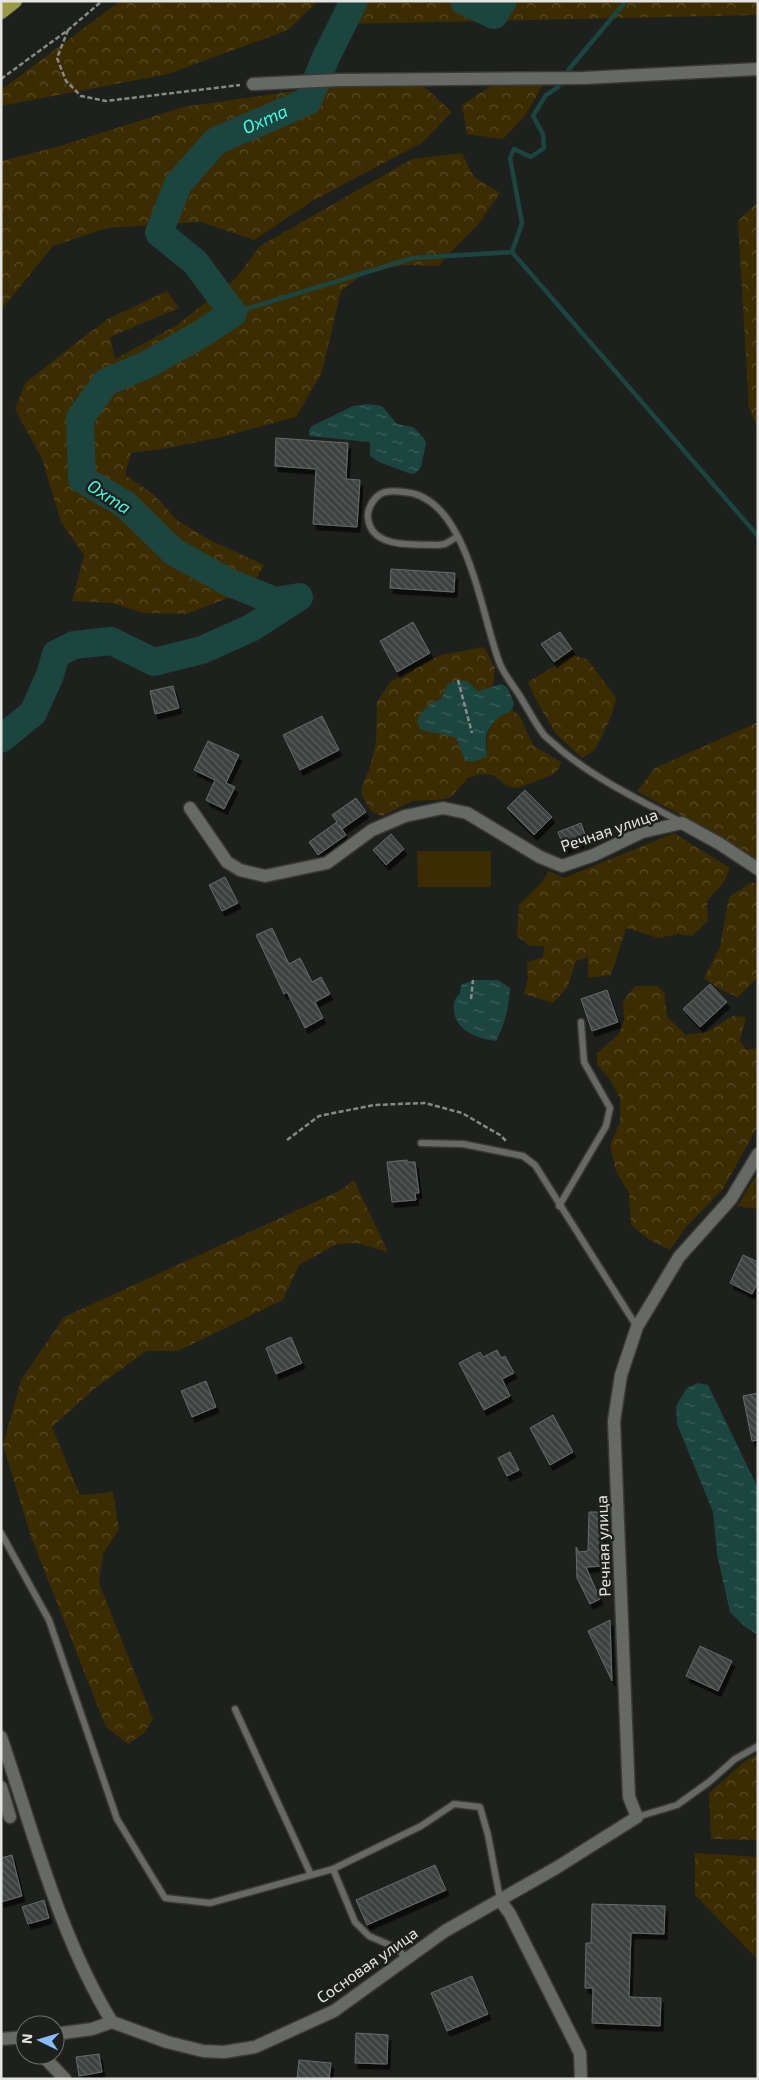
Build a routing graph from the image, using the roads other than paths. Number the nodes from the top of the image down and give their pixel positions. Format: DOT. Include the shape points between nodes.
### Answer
graph roads {
  1 [pos="15,1"];
  2 [pos="1,12"];
  3 [pos="758,69"];
  4 [pos="253,84"];
  5 [pos="457,537"];
  6 [pos="190,808"];
  7 [pos="682,823"];
  8 [pos="758,869"];
  9 [pos="581,1022"];
  10 [pos="421,1143"];
  11 [pos="758,1154"];
  12 [pos="559,1206"];
  13 [pos="637,1327"];
  14 [pos="1,1533"];
  15 [pos="235,1709"];
  16 [pos="1,1737"];
  17 [pos="758,1746"];
  18 [pos="1,1787"];
  19 [pos="10,1817"];
  20 [pos="637,1817"];
  21 [pos="333,1868"];
  22 [pos="311,1875"];
  23 [pos="500,1900"];
  24 [pos="405,1959"];
  25 [pos="112,2022"];
  26 [pos="65,2033"];
  27 [pos="15,2038"];
  28 [pos="1,2039"];
  29 [pos="52,2065"];
  30 [pos="65,2079"];
  31 [pos="581,2079"];
  1 -- 2 [label="highway"];
  3 -- 4 [label="street" via="583,78"];
  5 -- 5 [label="lane" via="446,516 428,499 410,492 379,494 367,514 372,532 382,539 438,545"];
  5 -- 7 [label="lane" via="470,565 500,665 545,736 597,776"];
  6 -- 7 [label="street, Речная улица" via="227,862 240,870 265,876 327,863 372,830 405,816 443,808 467,813 540,857 562,866 642,832"];
  7 -- 8 [label="street, Речная улица"];
  9 -- 12 [label="lane" via="584,1062 610,1108 606,1126"];
  10 -- 12 [label="lane" via="463,1144 523,1156 535,1165"];
  11 -- 13 [label="street, Речная улица" via="731,1199 678,1257"];
  12 -- 13 [label="lane"];
  13 -- 20 [label="street, Речная улица" via="621,1375 614,1421 629,1797"];
  14 -- 22 [label="lane" via="49,1620 118,1819 165,1898 210,1903"];
  15 -- 22 [label="lane"];
  16 -- 25 [label="street" via="63,1920 99,2001"];
  17 -- 20 [label="lane" via="677,1805"];
  18 -- 19 [label="street"];
  20 -- 23 [label="street"];
  21 -- 22 [label="lane"];
  21 -- 23 [label="lane" via="421,1826 454,1804 480,1807"];
  21 -- 24 [label="lane" via="355,1922 369,1936 399,1949"];
  23 -- 24 [label="street, Сосновая улица"];
  23 -- 31 [label="street" via="580,2053"];
  24 -- 25 [label="street, Сосновая улица" via="334,2011 255,2047 224,2052 203,2051"];
  25 -- 26 [label="street"];
  27 -- 28 [label="street"];
  29 -- 30 [label="street"];
}
